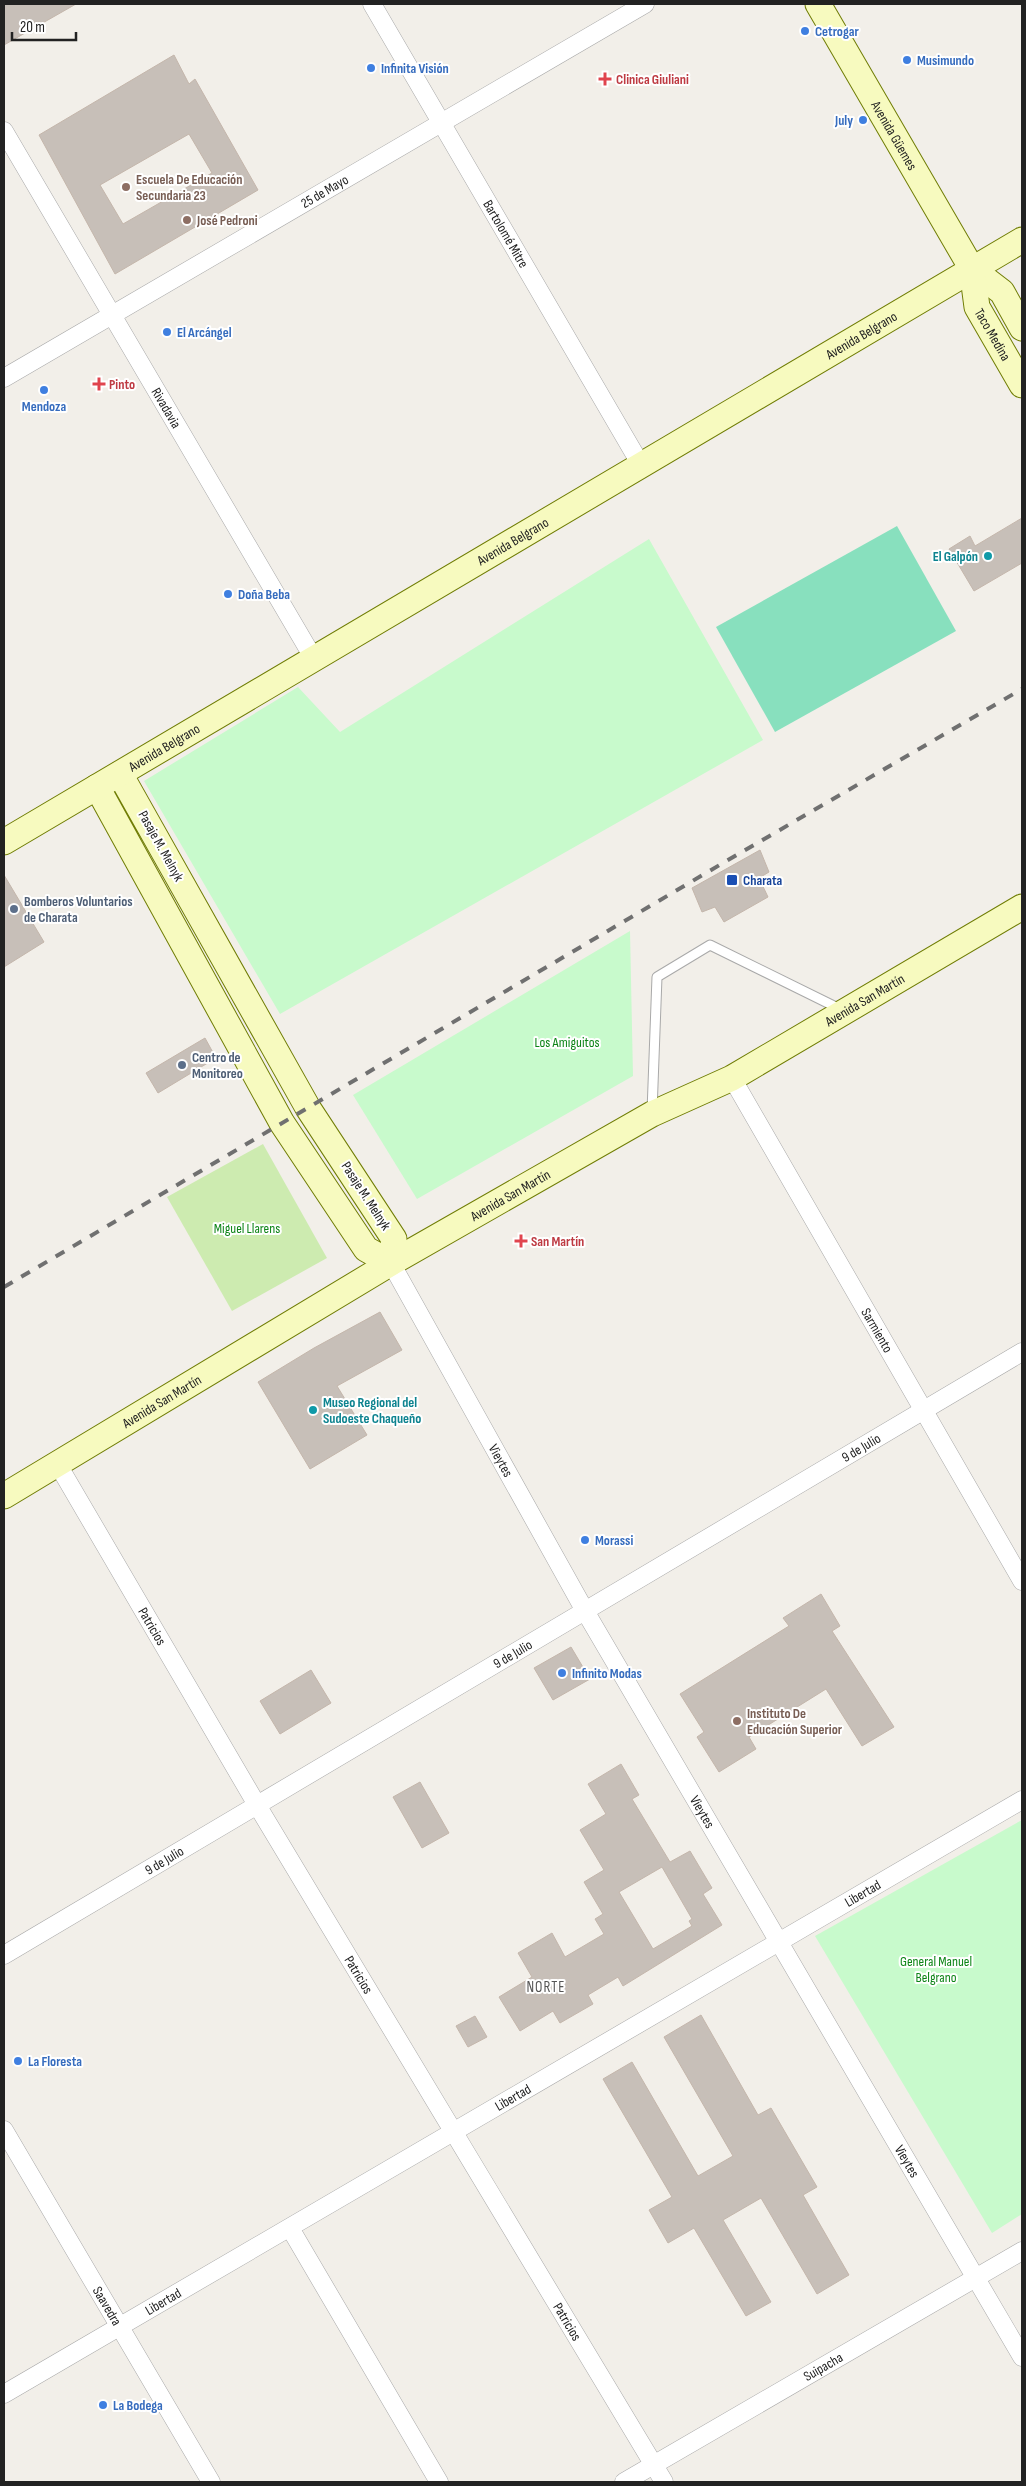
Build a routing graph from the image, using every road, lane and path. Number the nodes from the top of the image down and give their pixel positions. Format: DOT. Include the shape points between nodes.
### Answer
graph roads {
  1 [pos="372,4"];
  2 [pos="644,4"];
  3 [pos="818,4"];
  4 [pos="441,123"];
  5 [pos="4,131"];
  6 [pos="1022,240"];
  7 [pos="972,269"];
  8 [pos="112,315"];
  9 [pos="1022,328"];
  10 [pos="4,378"];
  11 [pos="1022,385"];
  12 [pos="640,465"];
  13 [pos="314,659"];
  14 [pos="120,774"];
  15 [pos="97,787"];
  16 [pos="4,842"];
  17 [pos="1022,907"];
  18 [pos="844,1011"];
  19 [pos="732,1078"];
  20 [pos="652,1114"];
  21 [pos="391,1263"];
  22 [pos="1022,1352"];
  23 [pos="924,1411"];
  24 [pos="57,1464"];
  25 [pos="4,1496"];
  26 [pos="1022,1582"];
  27 [pos="585,1611"];
  28 [pos="1022,1800"];
  29 [pos="258,1805"];
  30 [pos="779,1943"];
  31 [pos="4,1955"];
  32 [pos="4,2130"];
  33 [pos="454,2132"];
  34 [pos="290,2228"];
  35 [pos="1022,2251"];
  36 [pos="976,2279"];
  37 [pos="120,2327"];
  38 [pos="1022,2357"];
  39 [pos="4,2394"];
  40 [pos="654,2465"];
  41 [pos="211,2482"];
  42 [pos="439,2482"];
  43 [pos="624,2482"];
  44 [pos="664,2482"];
  1 -- 4 [label="street, Bartolomé Mitre"];
  2 -- 4 [label="street, 25 de Mayo"];
  3 -- 7 [label="main road, Avenida Güemes"];
  4 -- 8 [label="street, 25 de Mayo"];
  4 -- 12 [label="street, Bartolomé Mitre"];
  5 -- 8 [label="street, Rivadavia"];
  6 -- 7 [label="main road, Avenida Belgrano"];
  7 -- 9 [label="main road, Taco Medina" via="1002,292"];
  7 -- 11 [label="main road, Taco Medina" via="977,308"];
  7 -- 12 [label="main road, Avenida Belgrano"];
  8 -- 10 [label="street, 25 de Mayo"];
  8 -- 13 [label="street, Rivadavia"];
  12 -- 13 [label="main road, Avenida Belgrano"];
  13 -- 14 [label="main road, Avenida Belgrano"];
  14 -- 15 [label="main road, Avenida Belgrano"];
  14 -- 21 [label="main road, Pasaje M. Melnyk" via="308,1108 394,1239"];
  15 -- 16 [label="main road, Avenida Belgrano"];
  15 -- 21 [label="main road, Pasaje M. Melnyk" via="282,1123 366,1248"];
  17 -- 18 [label="main road, Avenida San Martín"];
  18 -- 19 [label="main road, Avenida San Martín"];
  18 -- 20 [label="lane" via="710,945 657,977"];
  19 -- 20 [label="main road, Avenida San Martín"];
  19 -- 23 [label="street, Sarmiento"];
  20 -- 21 [label="main road, Avenida San Martín"];
  21 -- 24 [label="main road, Avenida San Martín"];
  21 -- 27 [label="street, Vieytes"];
  22 -- 23 [label="street, 9 de Julio"];
  23 -- 26 [label="street, Sarmiento"];
  23 -- 27 [label="street, 9 de Julio"];
  24 -- 25 [label="main road, Avenida San Martín"];
  24 -- 29 [label="street, Patricios"];
  27 -- 29 [label="street, 9 de Julio"];
  27 -- 30 [label="street, Vieytes"];
  28 -- 30 [label="street, Libertad"];
  29 -- 31 [label="street, 9 de Julio"];
  29 -- 33 [label="street, Patricios"];
  30 -- 33 [label="street, Libertad"];
  30 -- 36 [label="street, Vieytes"];
  32 -- 37 [label="street, Saavedra"];
  33 -- 34 [label="street, Libertad"];
  33 -- 40 [label="street, Patricios"];
  34 -- 37 [label="street, Libertad"];
  34 -- 42 [label="street"];
  35 -- 36 [label="street, Suipacha"];
  36 -- 38 [label="street, Vieytes"];
  36 -- 40 [label="street, Suipacha"];
  37 -- 39 [label="street, Libertad"];
  37 -- 41 [label="street, Saavedra"];
  40 -- 43 [label="street, Suipacha"];
  40 -- 44 [label="street, Patricios"];
}
